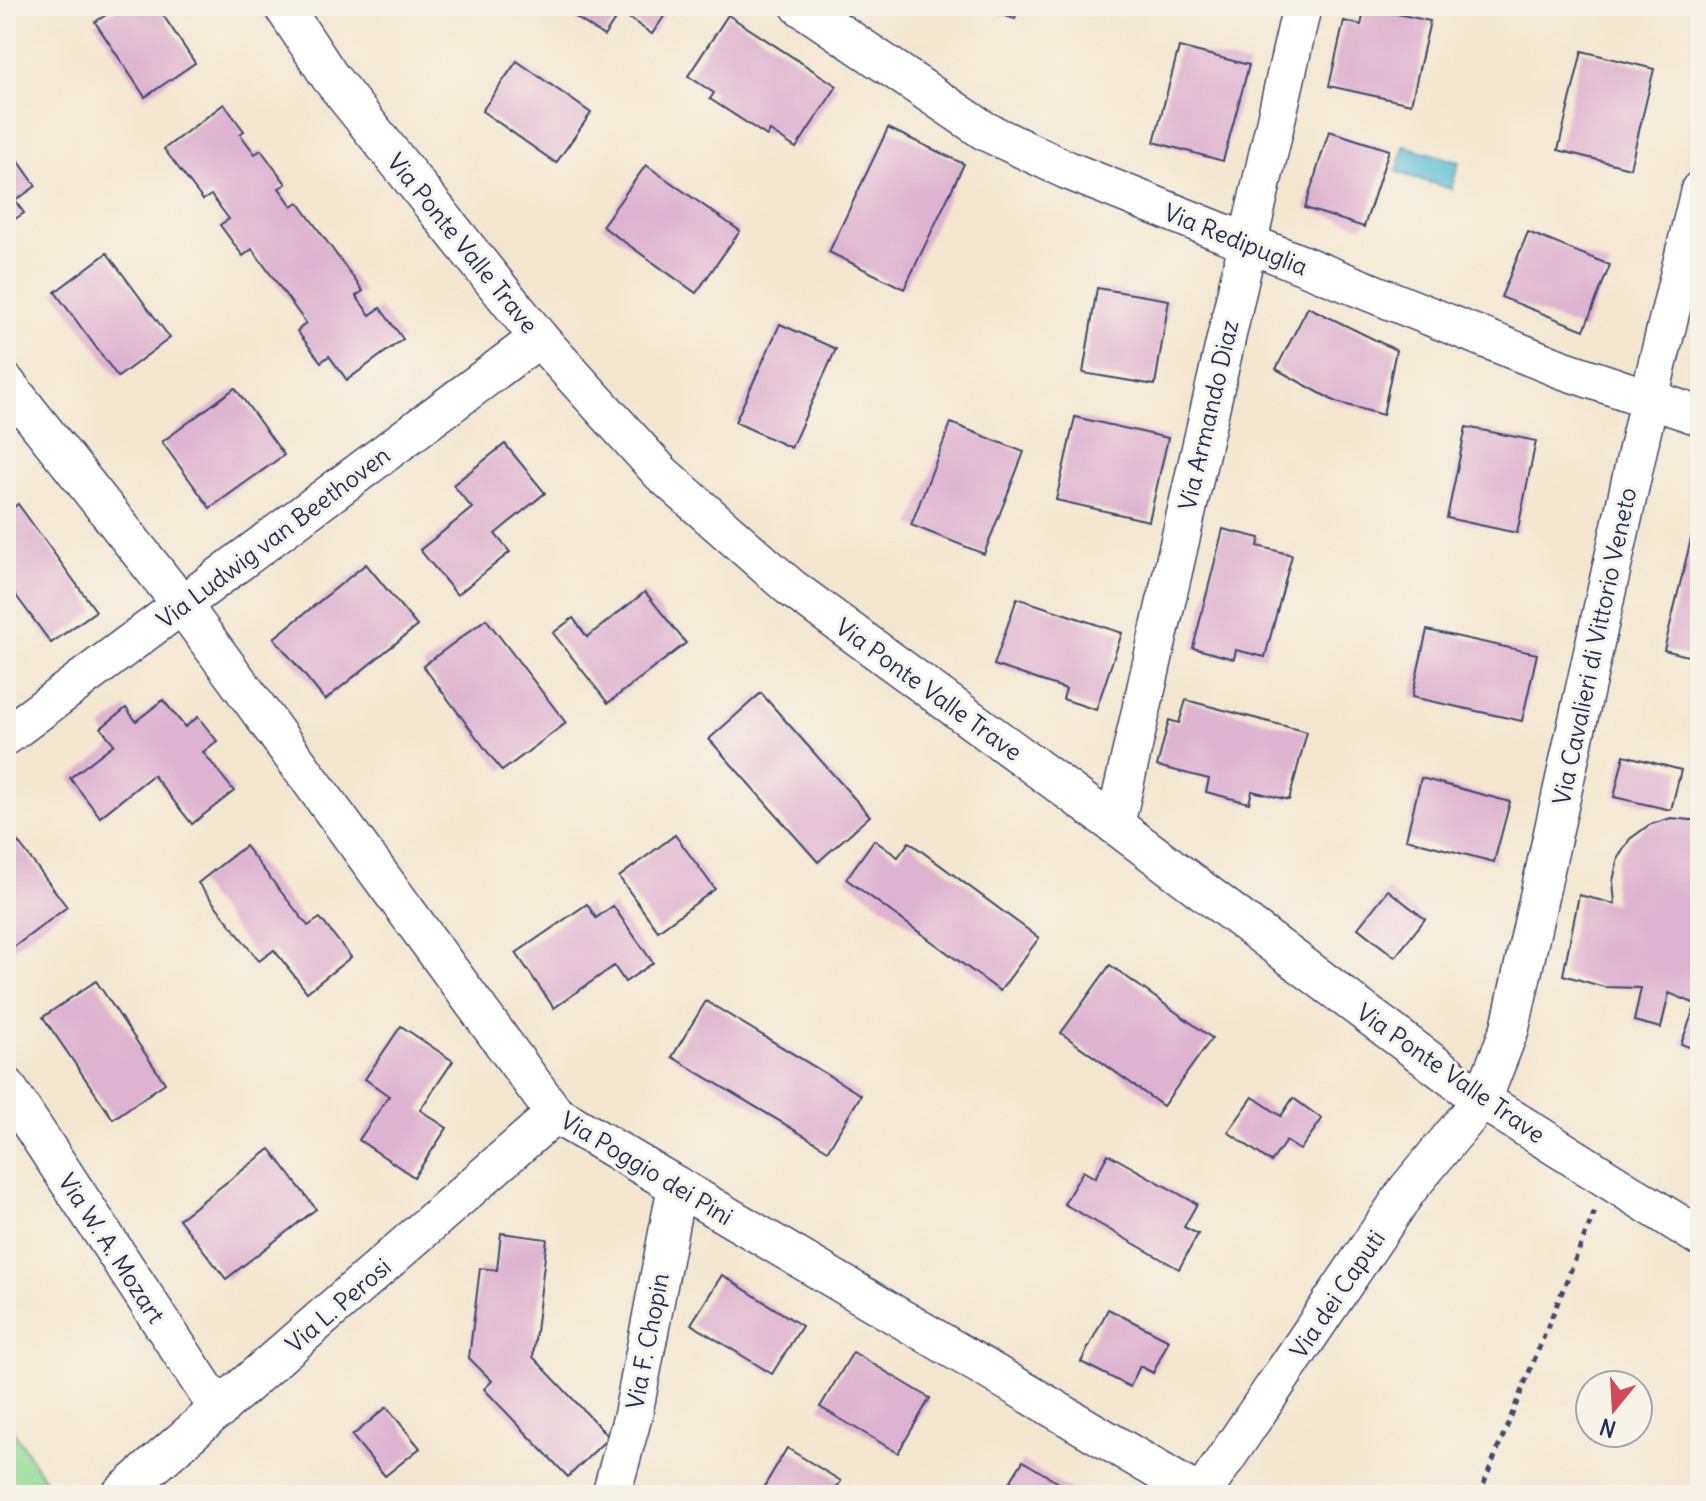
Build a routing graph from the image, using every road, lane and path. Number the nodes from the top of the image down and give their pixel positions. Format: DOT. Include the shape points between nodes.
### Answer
graph roads {
  1 [pos="283,6"];
  2 [pos="800,6"];
  3 [pos="1302,6"];
  4 [pos="1700,190"];
  5 [pos="1247,244"];
  6 [pos="539,338"];
  7 [pos="6,383"];
  8 [pos="1649,399"];
  9 [pos="1700,416"];
  10 [pos="182,605"];
  11 [pos="6,736"];
  12 [pos="1115,825"];
  13 [pos="6,1086"];
  14 [pos="1482,1100"];
  15 [pos="555,1114"];
  16 [pos="1608,1179"];
  17 [pos="677,1186"];
  18 [pos="1700,1237"];
  19 [pos="219,1410"];
  20 [pos="120,1495"];
  21 [pos="611,1495"];
  22 [pos="1200,1495"];
  23 [pos="1479,1495"];
  1 -- 6 [label="street, Via Ponte Valle Trave" via="330,77"];
  2 -- 5 [label="street, Via Redipuglia" via="985,131"];
  3 -- 5 [label="street, Via Armando Diaz"];
  4 -- 8 [label="street, Via Cavalieri di Vittorio Veneto"];
  5 -- 8 [label="street, Via Redipuglia"];
  5 -- 12 [label="street, Via Armando Diaz"];
  6 -- 10 [label="street, Via Ludwig van Beethoven"];
  6 -- 12 [label="street, Via Ponte Valle Trave" via="661,473 790,587"];
  7 -- 10 [label="street, Via Poggio dei Pini"];
  8 -- 9 [label="street, Via Redipuglia"];
  8 -- 14 [label="street, Via Cavalieri di Vittorio Veneto" via="1510,1028"];
  10 -- 11 [label="street, Via Ludwig van Beethoven"];
  10 -- 15 [label="street, Via Poggio dei Pini"];
  12 -- 14 [label="street, Via Ponte Valle Trave"];
  13 -- 19 [label="street, Via W. A. Mozart"];
  14 -- 16 [label="street, Via Ponte Valle Trave"];
  14 -- 22 [label="street, Via dei Caputi" via="1408,1189"];
  15 -- 17 [label="street, Via Poggio dei Pini"];
  15 -- 19 [label="street, Via L. Perosi"];
  16 -- 18 [label="street, Via Ponte Valle Trave"];
  16 -- 23 [label="path"];
  17 -- 21 [label="street, Via F. Chopin" via="633,1415"];
  17 -- 22 [label="street, Via Poggio dei Pini"];
  19 -- 20 [label="street, Via L. Perosi"];
}
